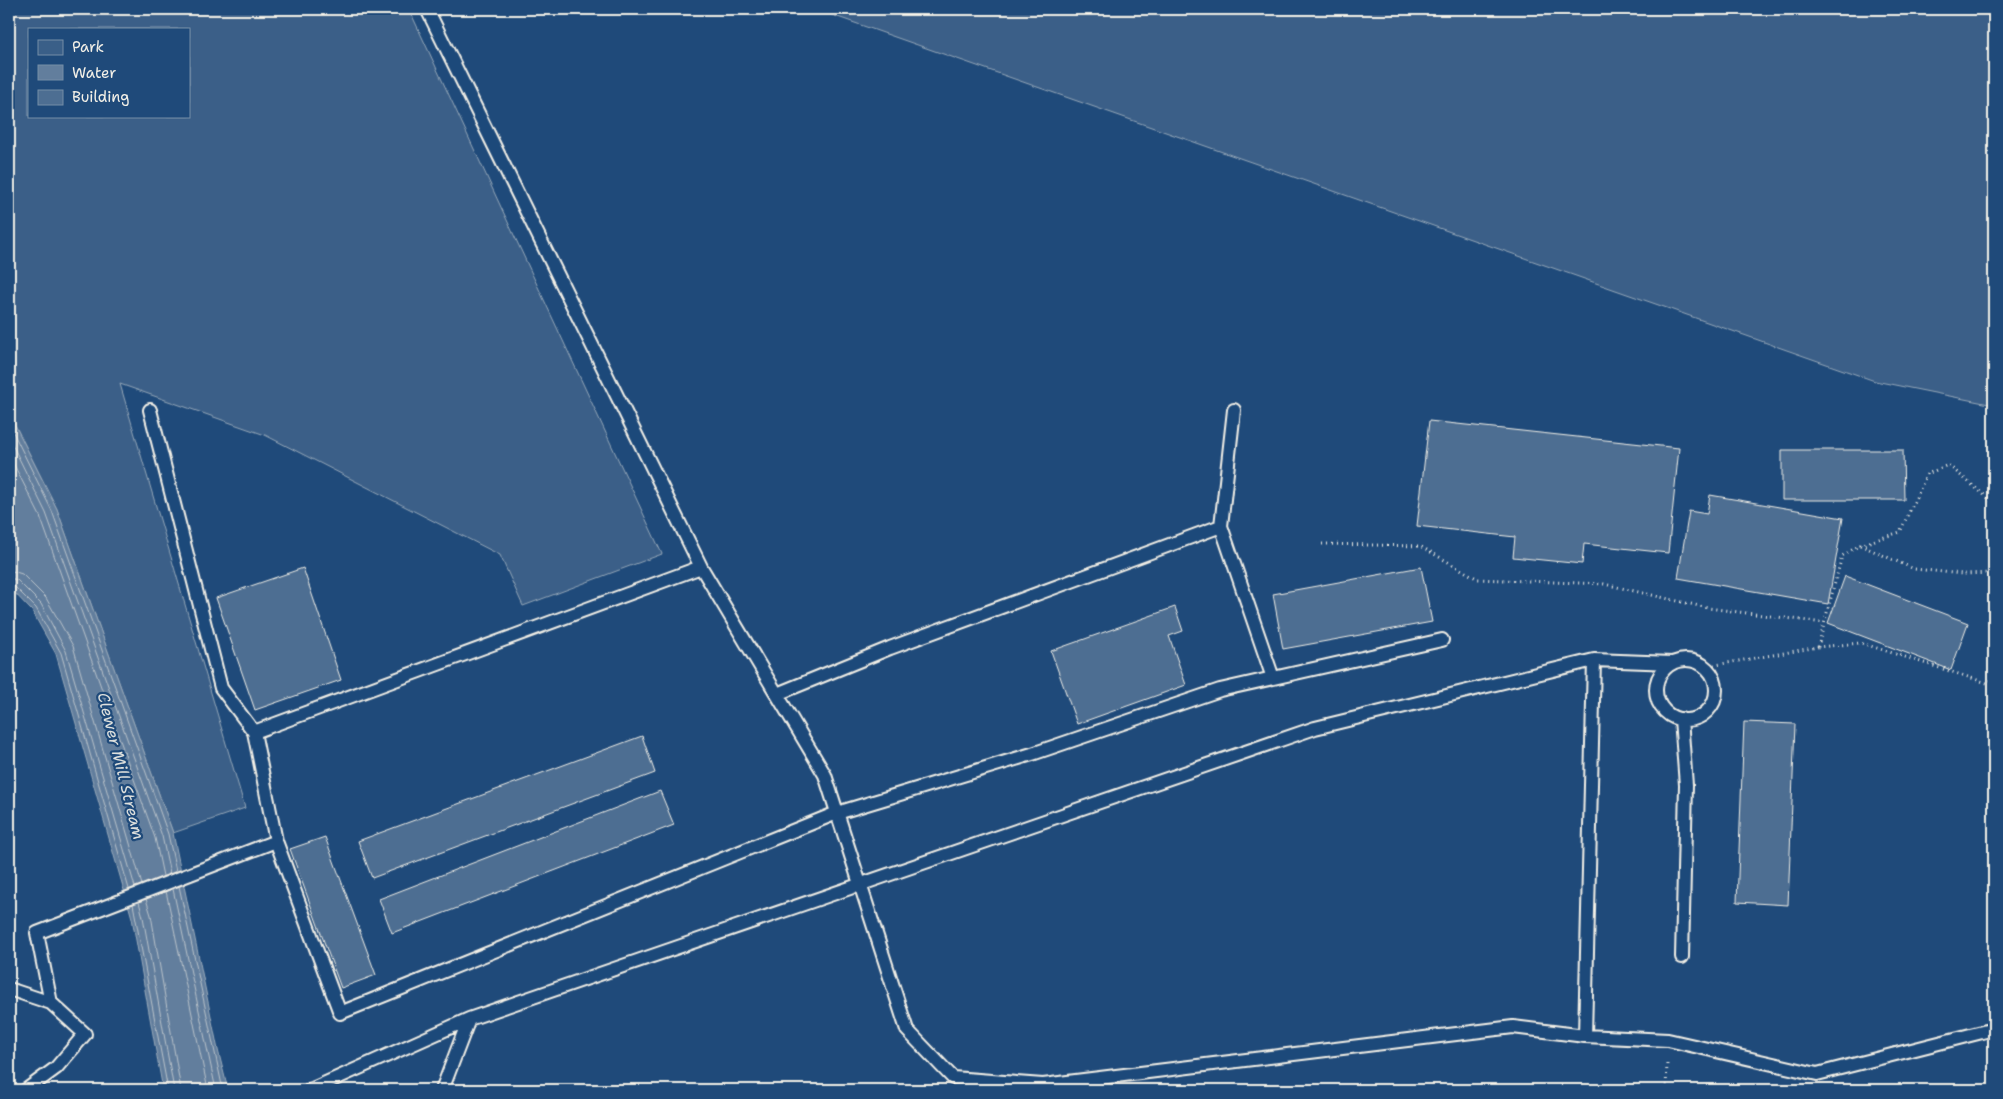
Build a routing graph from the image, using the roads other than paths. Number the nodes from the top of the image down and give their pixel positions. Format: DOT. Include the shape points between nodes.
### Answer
graph roads {
  1 [pos="426,9"];
  2 [pos="150,410"];
  3 [pos="1234,410"];
  4 [pos="1221,526"];
  5 [pos="701,567"];
  6 [pos="1442,640"];
  7 [pos="1594,660"];
  8 [pos="1672,663"];
  9 [pos="1273,678"];
  10 [pos="777,694"];
  11 [pos="1681,719"];
  12 [pos="254,732"];
  13 [pos="837,813"];
  14 [pos="276,841"];
  15 [pos="860,884"];
  16 [pos="1682,957"];
  17 [pos="9,989"];
  18 [pos="52,1003"];
  19 [pos="469,1019"];
  20 [pos="1994,1029"];
  21 [pos="1585,1036"];
  22 [pos="26,1090"];
  23 [pos="310,1090"];
  24 [pos="442,1090"];
  1 -- 5 [label="lane"];
  2 -- 12 [label="lane" via="221,688"];
  3 -- 4 [label="lane"];
  4 -- 9 [label="lane"];
  4 -- 10 [label="lane" via="890,648"];
  5 -- 10 [label="lane"];
  5 -- 12 [label="lane"];
  6 -- 9 [label="lane"];
  7 -- 8 [label="lane"];
  7 -- 15 [label="lane" via="1315,728"];
  7 -- 21 [label="lane"];
  8 -- 11 [label="lane" via="1657,681 1657,701 1663,710"];
  8 -- 11 [label="lane" via="1694,661 1704,667 1714,680 1716,690 1707,712 1689,720"];
  9 -- 13 [label="lane" via="1220,690 1032,754"];
  10 -- 13 [label="lane" via="825,775"];
  11 -- 16 [label="lane" via="1686,785"];
  12 -- 14 [label="lane"];
  13 -- 14 [label="lane" via="340,1013"];
  13 -- 15 [label="lane"];
  14 -- 18 [label="lane" via="37,933"];
  15 -- 19 [label="lane"];
  15 -- 21 [label="lane" via="907,1030 953,1078 1043,1085 1513,1027"];
  17 -- 18 [label="lane"];
  18 -- 22 [label="lane" via="85,1034 56,1068"];
  19 -- 23 [label="lane"];
  19 -- 24 [label="lane"];
  20 -- 21 [label="lane" via="1817,1074 1668,1040"];
}
